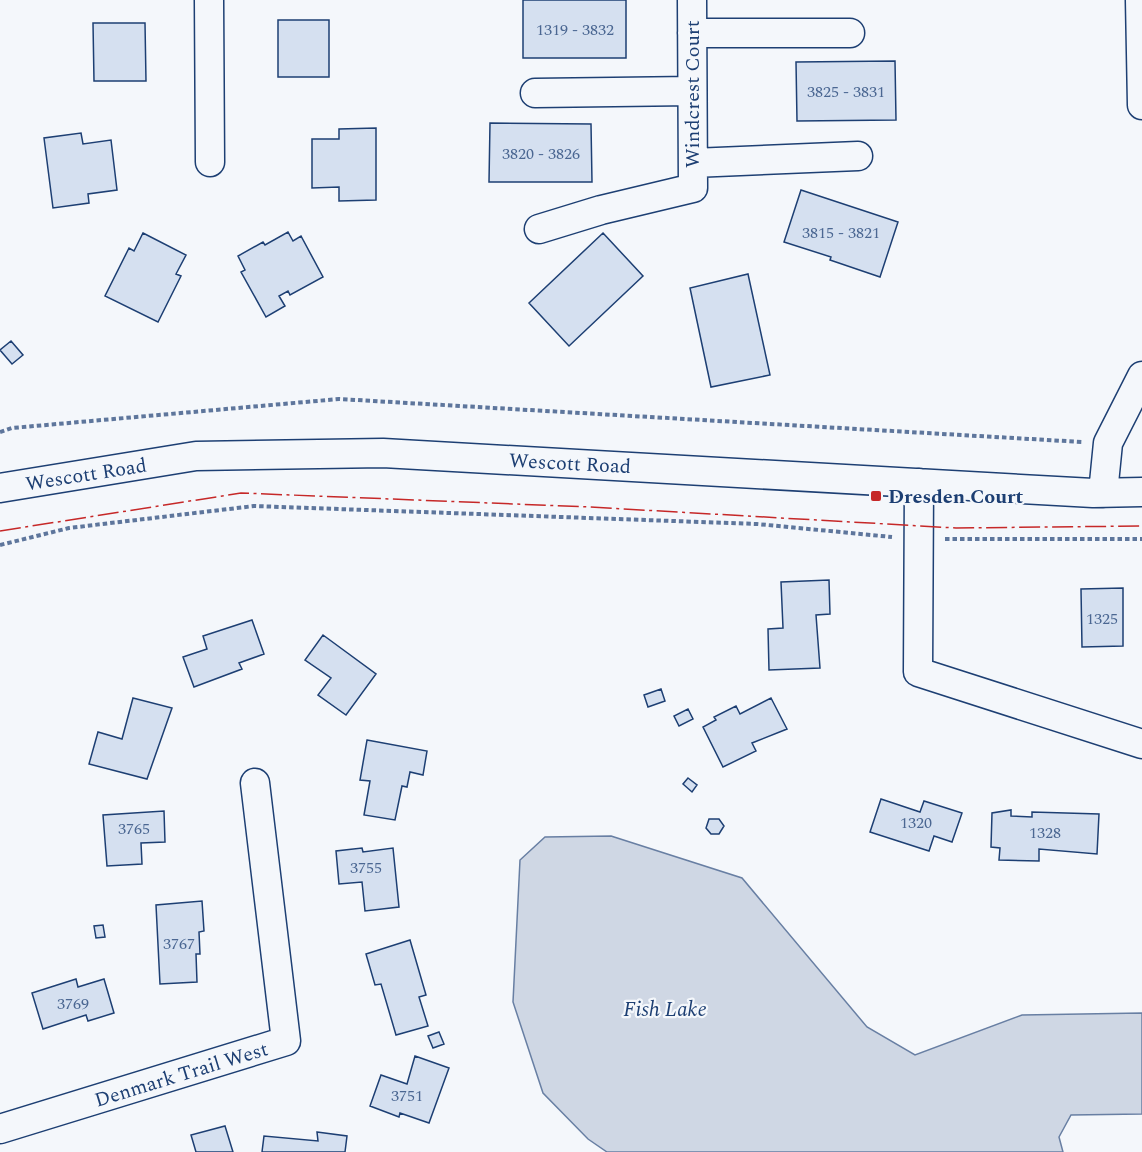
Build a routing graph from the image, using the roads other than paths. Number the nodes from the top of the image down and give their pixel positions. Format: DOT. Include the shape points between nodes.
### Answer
graph roads {
  1 [pos="209,0"];
  2 [pos="692,0"];
  3 [pos="1140,0"];
  4 [pos="692,33"];
  5 [pos="850,33"];
  6 [pos="692,91"];
  7 [pos="535,93"];
  8 [pos="1142,105"];
  9 [pos="858,156"];
  10 [pos="210,162"];
  11 [pos="693,175"];
  12 [pos="539,229"];
  13 [pos="1142,376"];
  14 [pos="919,483"];
  15 [pos="0,488"];
  16 [pos="1142,492"];
  17 [pos="1103,493"];
  18 [pos="1142,744"];
  19 [pos="255,783"];
  20 [pos="0,1129"];
  1 -- 10 [label="street"];
  2 -- 4 [label="street, Windcrest Court"];
  3 -- 8 [label="street"];
  4 -- 5 [label="street"];
  4 -- 6 [label="street, Windcrest Court"];
  6 -- 7 [label="street"];
  6 -- 11 [label="street, Windcrest Court"];
  9 -- 11 [label="street"];
  11 -- 12 [label="street"];
  13 -- 17 [label="street" via="1108,442"];
  14 -- 15 [label="street, Wescott Road" via="382,453 195,456"];
  14 -- 17 [label="street, Wescott Road"];
  14 -- 18 [label="street" via="918,672"];
  16 -- 17 [label="street, Wescott Road"];
  19 -- 20 [label="street, Denmark Trail West" via="286,1041"];
}
